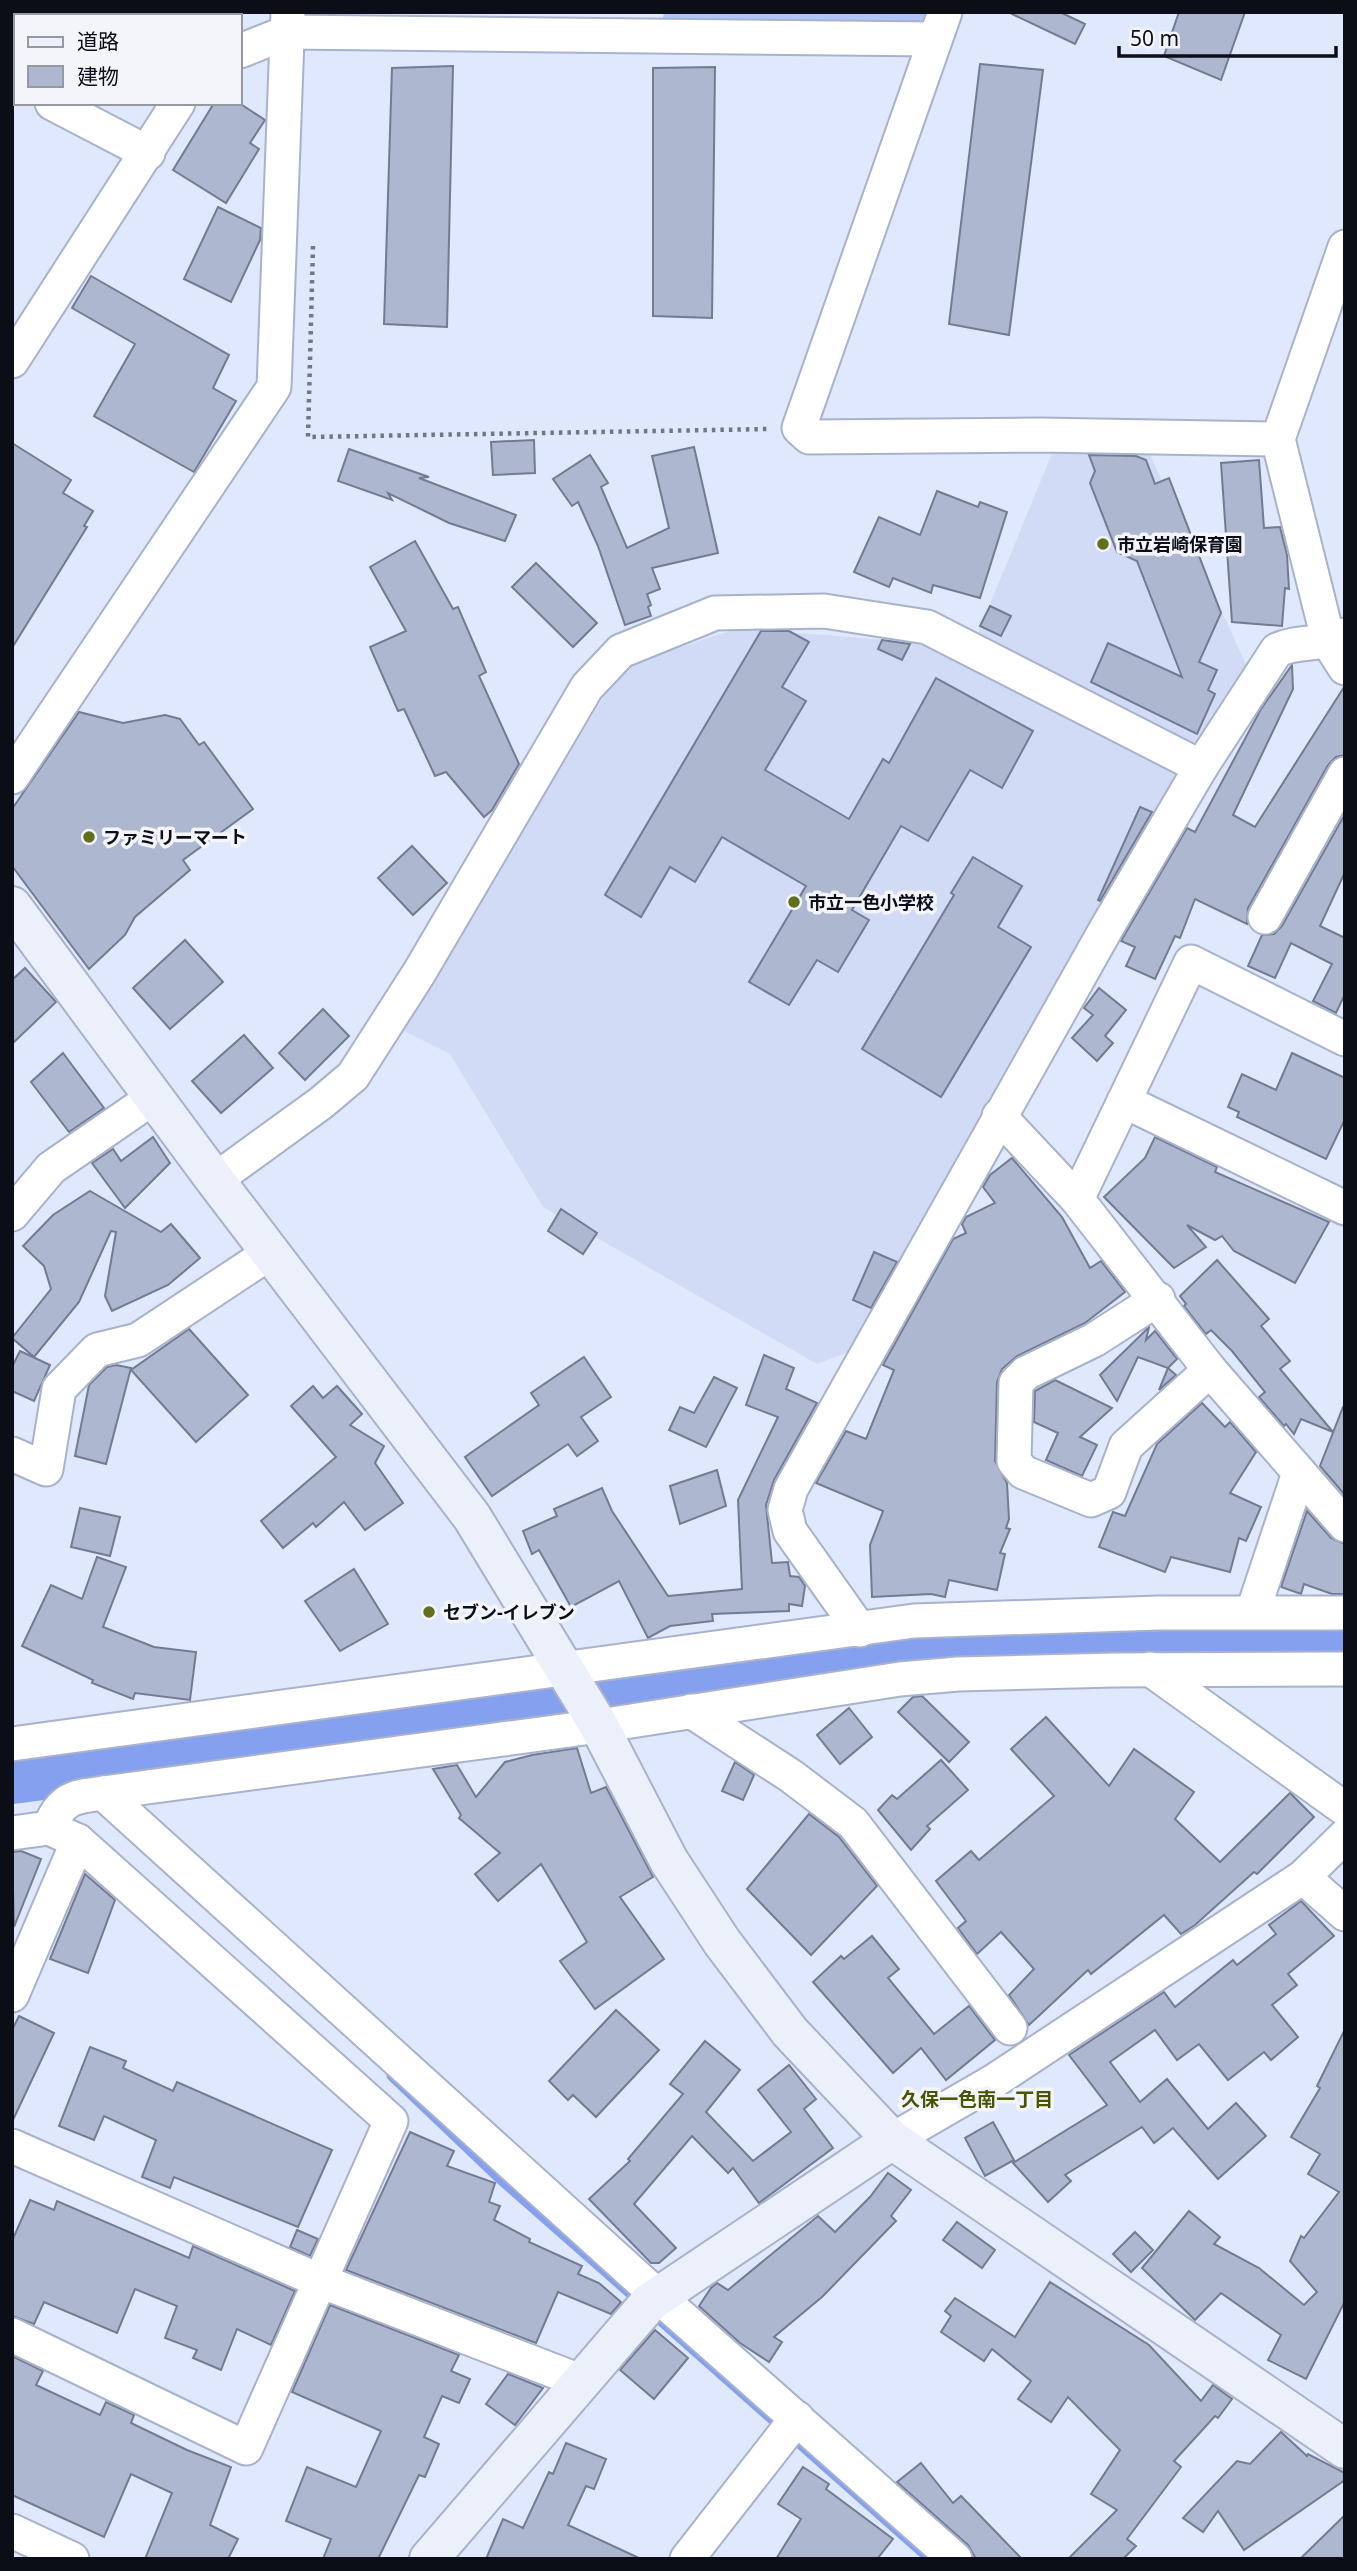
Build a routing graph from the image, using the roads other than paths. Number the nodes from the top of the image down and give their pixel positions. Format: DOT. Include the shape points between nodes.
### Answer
graph roads {
  1 [pos="288,22"];
  2 [pos="940,26"];
  3 [pos="242,50"];
  4 [pos="56,105"];
  5 [pos="177,105"];
  6 [pos="148,152"];
  7 [pos="1344,251"];
  8 [pos="12,361"];
  9 [pos="1278,439"];
  10 [pos="1340,649"];
  11 [pos="1201,768"];
  12 [pos="1345,774"];
  13 [pos="12,777"];
  14 [pos="12,906"];
  15 [pos="1265,917"];
  16 [pos="1345,1039"];
  17 [pos="154,1097"];
  18 [pos="1124,1101"];
  19 [pos="999,1116"];
  20 [pos="215,1180"];
  21 [pos="1077,1199"];
  22 [pos="1345,1208"];
  23 [pos="12,1214"];
  24 [pos="271,1252"];
  25 [pos="1158,1300"];
  26 [pos="1210,1370"];
  27 [pos="12,1454"];
  28 [pos="1299,1473"];
  29 [pos="1345,1525"];
  30 [pos="1253,1611"];
  31 [pos="1345,1613"];
  32 [pos="860,1630"];
  33 [pos="1345,1669"];
  34 [pos="1150,1670"];
  35 [pos="566,1671"];
  36 [pos="691,1711"];
  37 [pos="599,1726"];
  38 [pos="12,1744"];
  39 [pos="90,1795"];
  40 [pos="1345,1809"];
  41 [pos="12,1833"];
  42 [pos="63,1834"];
  43 [pos="1345,1836"];
  44 [pos="1303,1877"];
  45 [pos="1345,1914"];
  46 [pos="12,1995"];
  47 [pos="1010,2028"];
  48 [pos="892,2140"];
  49 [pos="12,2146"];
  50 [pos="318,2280"];
  51 [pos="659,2297"];
  52 [pos="12,2335"];
  53 [pos="580,2381"];
  54 [pos="797,2418"];
  55 [pos="1345,2449"];
  56 [pos="17,2542"];
  57 [pos="72,2559"];
  58 [pos="429,2559"];
  59 [pos="687,2559"];
  60 [pos="956,2559"];
  1 -- 2 [label="street"];
  1 -- 3 [label="street"];
  1 -- 13 [label="street" via="274,387"];
  2 -- 9 [label="street" via="799,428 809,437"];
  4 -- 6 [label="street"];
  5 -- 6 [label="street"];
  6 -- 8 [label="street"];
  7 -- 9 [label="street"];
  9 -- 10 [label="street"];
  10 -- 11 [label="street" via="1292,643 1277,650"];
  11 -- 19 [label="street"];
  11 -- 20 [label="street" via="927,628 824,611 715,613 621,651 587,687 353,1076"];
  12 -- 15 [label="street"];
  14 -- 17 [label="street"];
  16 -- 18 [label="street" via="1191,962"];
  17 -- 20 [label="street"];
  17 -- 23 [label="street" via="51,1167"];
  18 -- 21 [label="street"];
  18 -- 22 [label="street"];
  19 -- 21 [label="street"];
  19 -- 32 [label="street" via="791,1489 785,1510 790,1531"];
  20 -- 24 [label="street"];
  21 -- 25 [label="street"];
  24 -- 27 [label="street" via="138,1340 97,1350 59,1389 46,1469"];
  24 -- 35 [label="street" via="472,1517"];
  25 -- 26 [label="street"];
  25 -- 26 [label="street" via="1094,1340 1026,1373 1016,1383 1014,1461 1023,1472 1091,1500 1109,1492 1126,1446"];
  26 -- 28 [label="street"];
  28 -- 29 [label="street"];
  28 -- 30 [label="street"];
  30 -- 31 [label="street"];
  30 -- 32 [label="street" via="915,1621"];
  32 -- 35 [label="street"];
  33 -- 34 [label="street"];
  34 -- 36 [label="street" via="900,1679"];
  34 -- 40 [label="street"];
  35 -- 37 [label="street"];
  35 -- 38 [label="street"];
  36 -- 37 [label="street"];
  36 -- 47 [label="street" via="792,1776 852,1823"];
  37 -- 39 [label="street"];
  37 -- 48 [label="street" via="669,1861 722,1942 790,2032"];
  39 -- 42 [label="street" via="54,1815"];
  39 -- 51 [label="street"];
  41 -- 42 [label="street"];
  42 -- 46 [label="street"];
  42 -- 50 [label="street" via="391,2121"];
  43 -- 44 [label="street"];
  44 -- 45 [label="street"];
  44 -- 48 [label="street" via="994,2081"];
  48 -- 51 [label="street"];
  48 -- 55 [label="street"];
  49 -- 50 [label="street"];
  50 -- 52 [label="street" via="246,2448"];
  50 -- 53 [label="street"];
  51 -- 53 [label="street"];
  51 -- 54 [label="street"];
  53 -- 58 [label="street"];
  54 -- 59 [label="street"];
  54 -- 60 [label="street"];
  56 -- 57 [label="street"];
}
